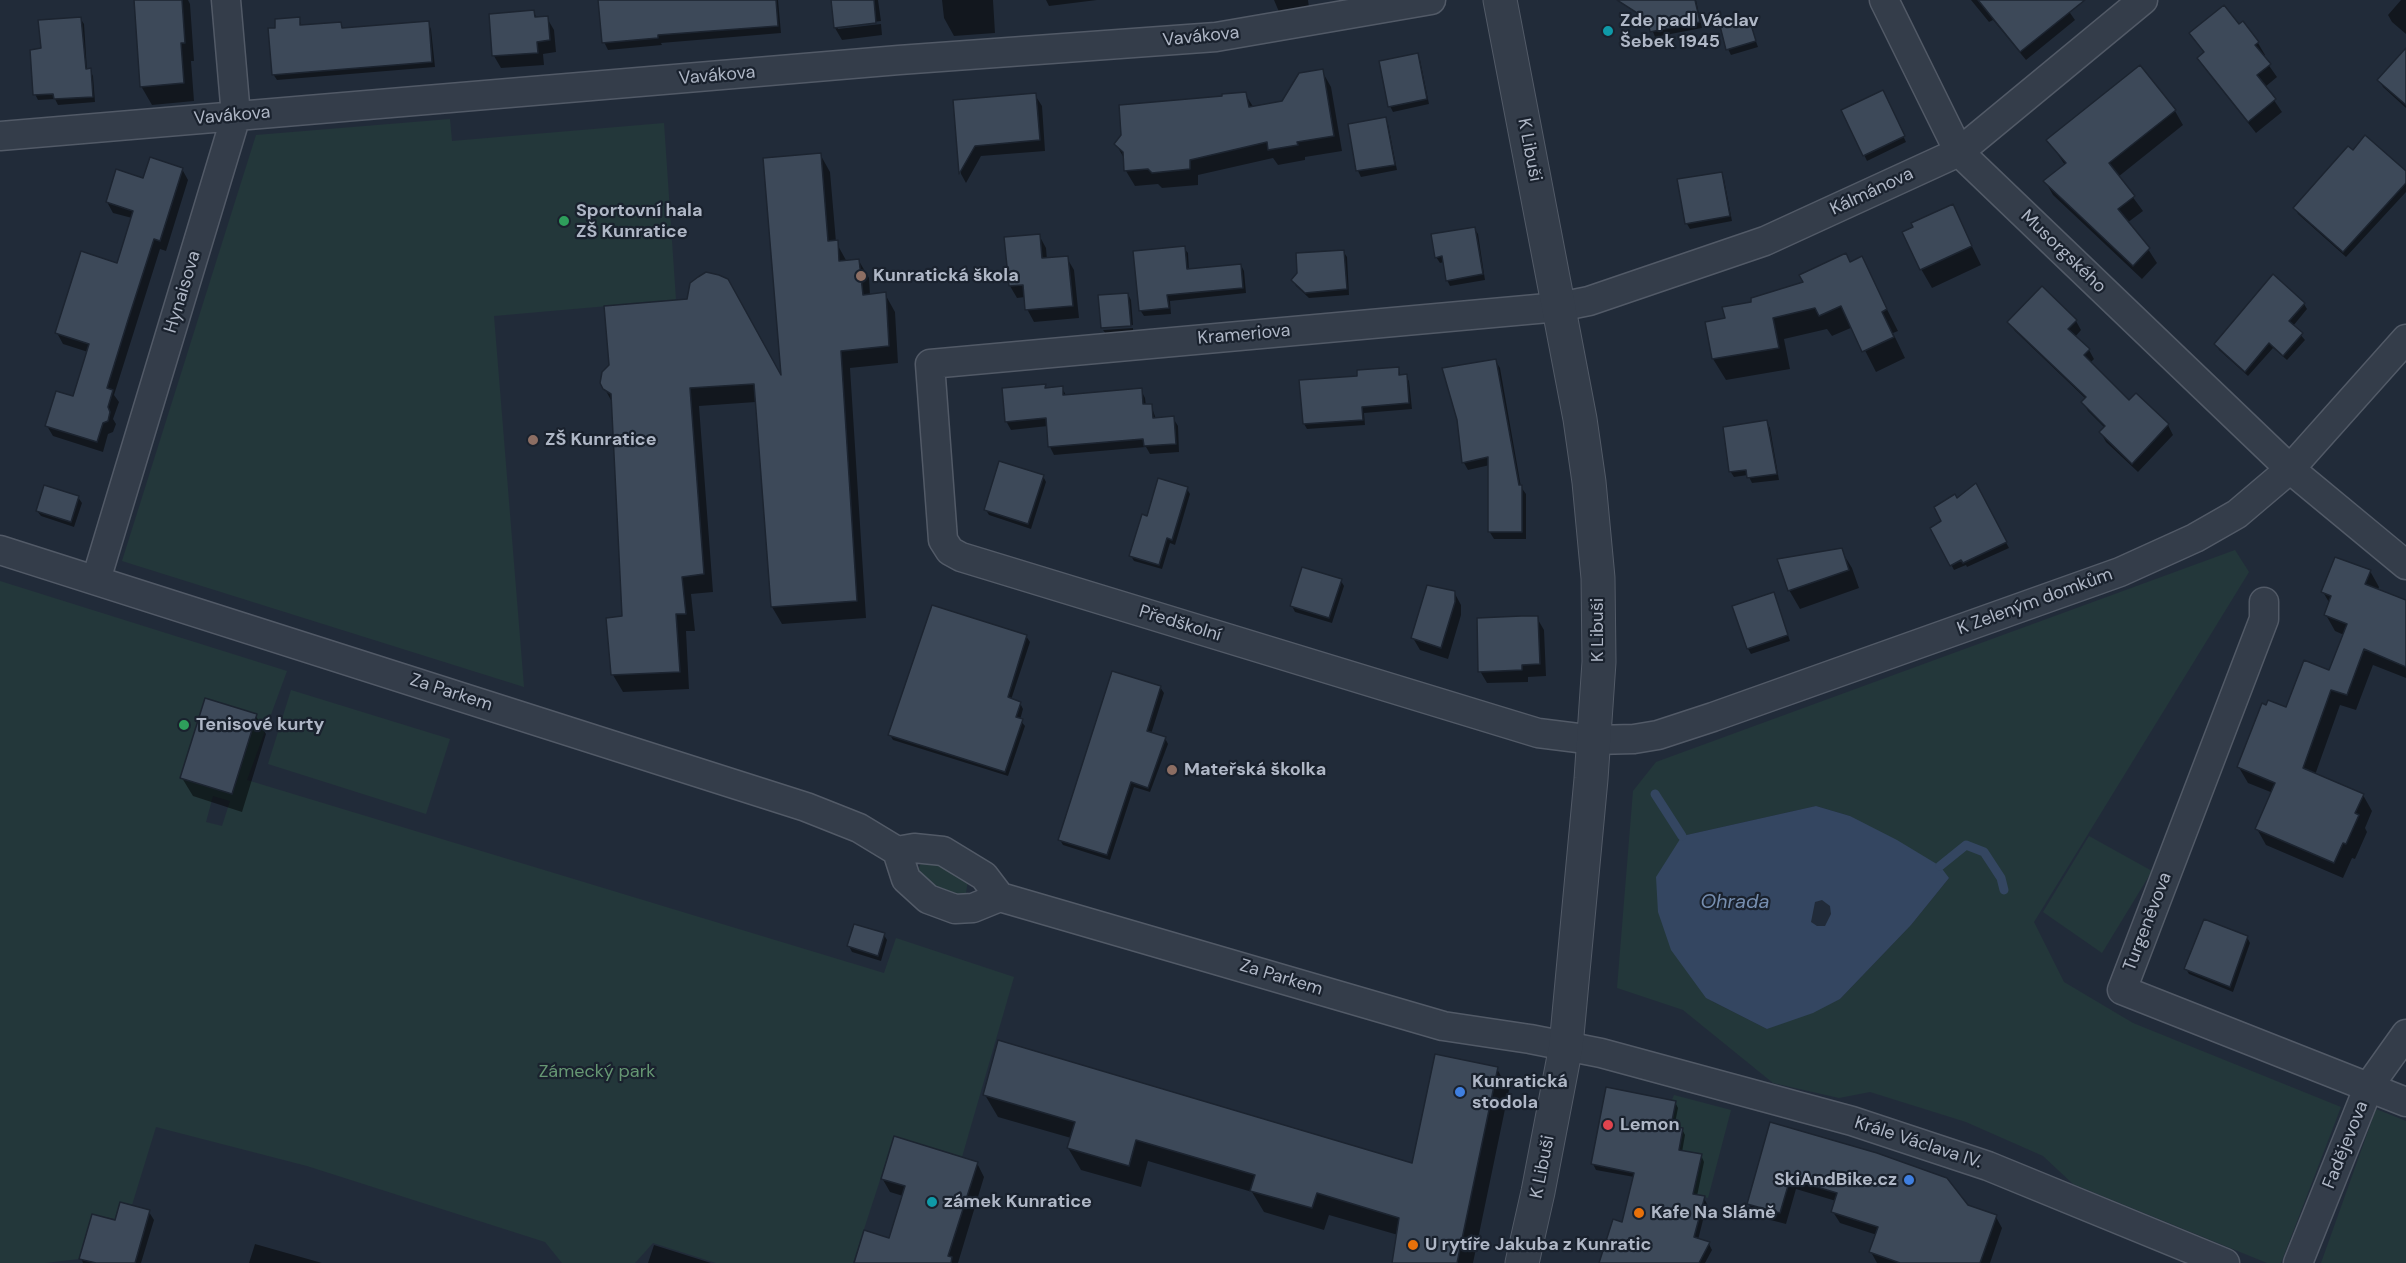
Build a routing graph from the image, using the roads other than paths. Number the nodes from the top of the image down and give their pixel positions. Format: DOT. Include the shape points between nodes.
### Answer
graph roads {
  1 [pos="226,0"];
  2 [pos="1431,0"];
  3 [pos="1500,0"];
  4 [pos="1884,0"];
  5 [pos="2143,0"];
  6 [pos="236,116"];
  7 [pos="0,135"];
  8 [pos="1959,152"];
  9 [pos="1559,307"];
  10 [pos="2406,339"];
  11 [pos="930,364"];
  12 [pos="2290,469"];
  13 [pos="0,550"];
  14 [pos="2406,565"];
  15 [pos="96,580"];
  16 [pos="2264,602"];
  17 [pos="1594,740"];
  18 [pos="897,851"];
  19 [pos="1000,897"];
  20 [pos="2406,1034"];
  21 [pos="1566,1046"];
  22 [pos="2369,1086"];
  23 [pos="2406,1102"];
  24 [pos="1522,1263"];
  25 [pos="2225,1263"];
  26 [pos="2298,1263"];
  1 -- 6 [label="street, Hynaisova"];
  2 -- 6 [label="street, Vavákova" via="1216,37"];
  3 -- 9 [label="street, K Libuši"];
  4 -- 8 [label="street, Musorgského"];
  5 -- 8 [label="street, Kálmánova"];
  6 -- 7 [label="street, Vavákova"];
  6 -- 15 [label="street, Hynaisova"];
  8 -- 9 [label="street, Kálmánova" via="1765,241 1589,301"];
  8 -- 12 [label="street, Musorgského"];
  9 -- 11 [label="street, Krameriova"];
  9 -- 17 [label="street, K Libuši" via="1590,482 1598,578 1599,662"];
  10 -- 12 [label="street, K Zeleným domkům"];
  11 -- 17 [label="street, Předškolní" via="943,540 950,551 1538,733"];
  12 -- 14 [label="street, Musorgského"];
  12 -- 17 [label="street, K Zeleným domkům" via="2236,514 2195,538 2120,572 1658,735"];
  13 -- 15 [label="street, Za Parkem"];
  15 -- 18 [label="street, Za Parkem" via="806,807 859,828"];
  16 -- 22 [label="street, Turgeněvova" via="2264,619 2122,990"];
  17 -- 21 [label="street, K Libuši"];
  18 -- 19 [label="street" via="943,851 984,876"];
  18 -- 19 [label="street" via="906,879 928,899 955,909 973,908"];
  19 -- 21 [label="street, Za Parkem" via="1443,1026"];
  20 -- 22 [label="street, Fadějevova"];
  21 -- 24 [label="street, K Libuši"];
  21 -- 25 [label="street, Krále Václava IV." via="1852,1121 1988,1166"];
  22 -- 23 [label="street, Turgeněvova"];
  22 -- 26 [label="street, Fadějevova"];
}
